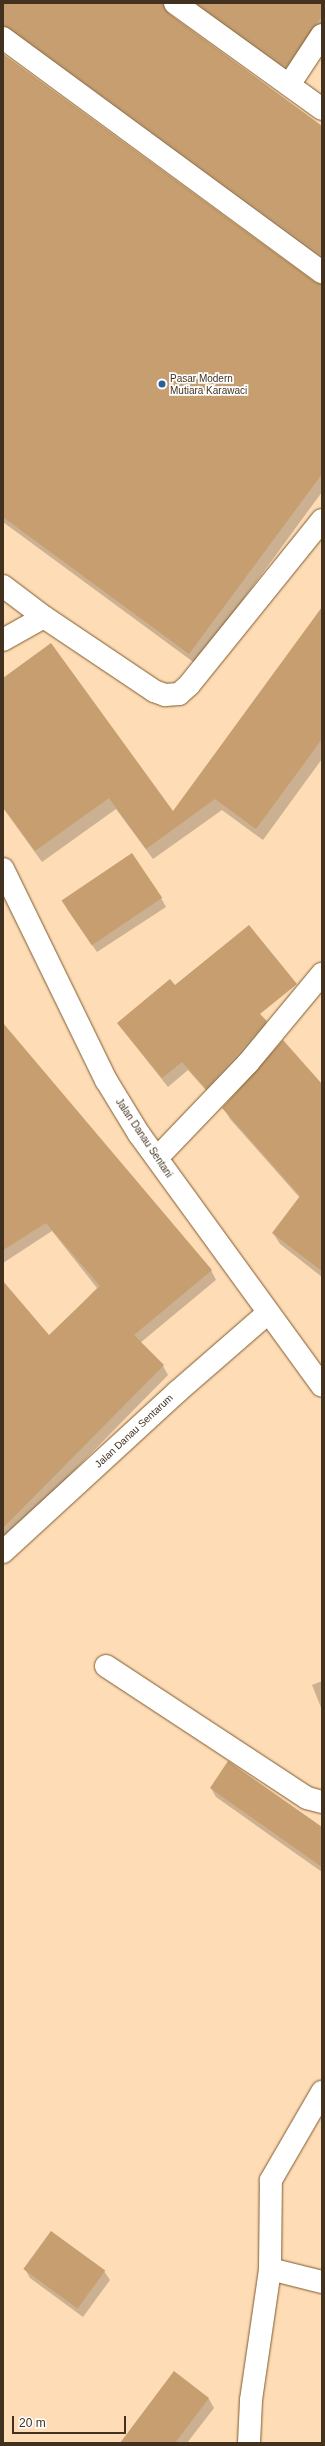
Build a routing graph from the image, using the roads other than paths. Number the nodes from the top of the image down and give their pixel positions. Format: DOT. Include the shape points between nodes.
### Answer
graph roads {
  1 [pos="175,3"];
  2 [pos="322,35"];
  3 [pos="3,38"];
  4 [pos="289,85"];
  5 [pos="322,109"];
  6 [pos="322,272"];
  7 [pos="322,520"];
  8 [pos="3,586"];
  9 [pos="44,617"];
  10 [pos="3,640"];
  11 [pos="3,869"];
  12 [pos="322,974"];
  13 [pos="157,1158"];
  14 [pos="268,1313"];
  15 [pos="322,1386"];
  16 [pos="3,1552"];
  17 [pos="106,1666"];
  18 [pos="322,1802"];
  19 [pos="322,2092"];
  20 [pos="270,2269"];
  21 [pos="322,2282"];
  22 [pos="249,2443"];
  1 -- 4 [label="street"];
  2 -- 4 [label="street"];
  3 -- 6 [label="street"];
  4 -- 5 [label="street"];
  7 -- 9 [label="street" via="189,685 179,694 166,695 154,691"];
  8 -- 9 [label="street"];
  9 -- 10 [label="street"];
  11 -- 13 [label="street, Jalan Danau Sentani" via="106,1080"];
  12 -- 13 [label="street" via="248,1063"];
  13 -- 14 [label="street, Jalan Danau Sentani"];
  14 -- 15 [label="street, Jalan Danau Sentani"];
  14 -- 16 [label="street, Jalan Danau Sentarum" via="177,1392"];
  17 -- 18 [label="street" via="307,1798"];
  19 -- 20 [label="street" via="271,2180"];
  20 -- 21 [label="street"];
  20 -- 22 [label="street" via="251,2400"];
}
